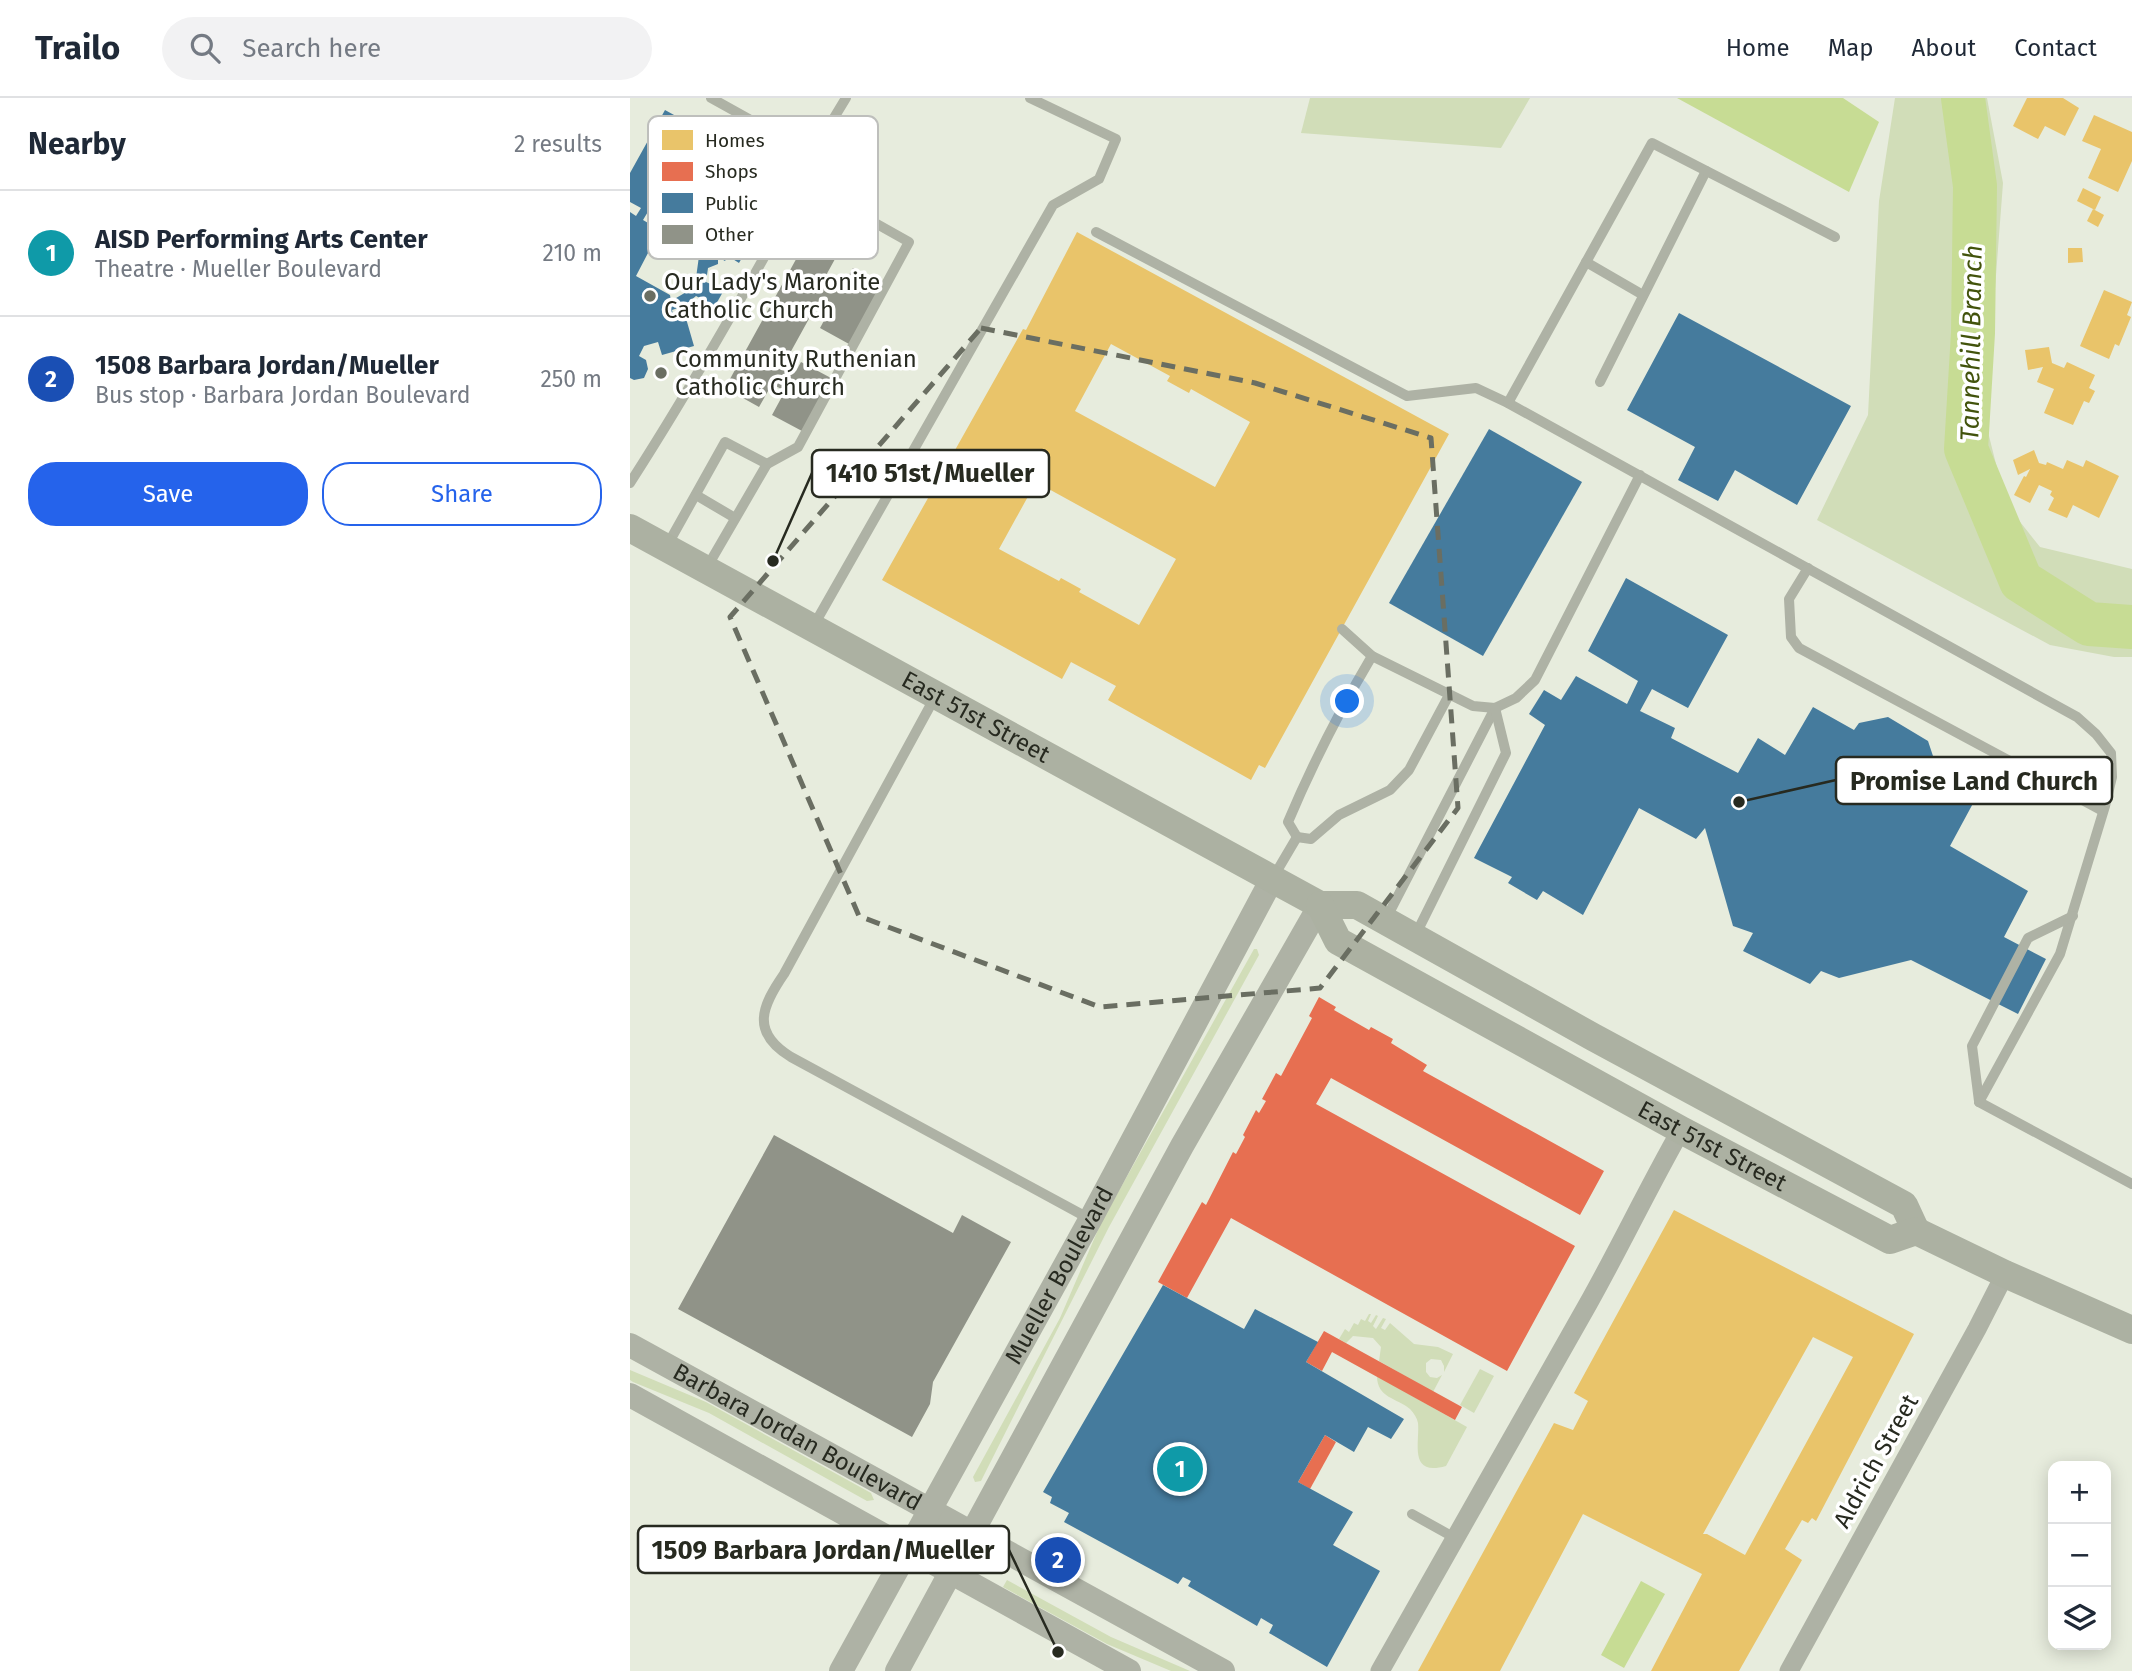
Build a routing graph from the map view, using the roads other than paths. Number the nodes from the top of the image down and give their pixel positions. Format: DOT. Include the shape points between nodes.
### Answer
graph roads {
  1 [pos="711,98"];
  2 [pos="846,98"];
  3 [pos="1030,98"];
  4 [pos="744,116"];
  5 [pos="835,116"];
  6 [pos="1706,171"];
  7 [pos="878,225"];
  8 [pos="1096,232"];
  9 [pos="1835,237"];
  10 [pos="762,259"];
  11 [pos="1586,262"];
  12 [pos="1643,295"];
  13 [pos="1600,382"];
  14 [pos="1508,403"];
  15 [pos="767,464"];
  16 [pos="1640,475"];
  17 [pos="630,483"];
  18 [pos="696,495"];
  19 [pos="735,518"];
  20 [pos="630,528"];
  21 [pos="666,548"];
  22 [pos="1808,568"];
  23 [pos="706,569"];
  24 [pos="812,628"];
  25 [pos="1342,629"];
  26 [pos="1372,656"];
  27 [pos="936,695"];
  28 [pos="1449,695"];
  29 [pos="1495,708"];
  30 [pos="2103,811"];
  31 [pos="1297,837"];
  32 [pos="1272,879"];
  33 [pos="1320,905"];
  34 [pos="2073,916"];
  35 [pos="1385,920"];
  36 [pos="1415,936"];
  37 [pos="1979,1102"];
  38 [pos="1681,1130"];
  39 [pos="2132,1184"];
  40 [pos="1090,1220"];
  41 [pos="1916,1231"];
  42 [pos="2005,1274"];
  43 [pos="2132,1331"];
  44 [pos="630,1345"];
  45 [pos="630,1395"];
  46 [pos="931,1510"];
  47 [pos="1412,1514"];
  48 [pos="973,1533"];
  49 [pos="1455,1538"];
  50 [pos="909,1549"];
  51 [pos="952,1573"];
  52 [pos="841,1671"];
  53 [pos="897,1671"];
  54 [pos="1129,1671"];
  55 [pos="1223,1671"];
  56 [pos="1380,1671"];
  57 [pos="1789,1671"];
  1 -- 4 [label="lane"];
  2 -- 5 [label="lane"];
  3 -- 24 [label="lane" via="1116,139 1099,179 1053,205"];
  6 -- 9 [label="lane"];
  6 -- 11 [label="lane" via="1652,142"];
  6 -- 12 [label="lane"];
  7 -- 15 [label="lane" via="909,242 798,446"];
  8 -- 14 [label="lane" via="1407,396 1476,388"];
  10 -- 17 [label="lane"];
  11 -- 12 [label="lane"];
  11 -- 14 [label="lane"];
  12 -- 13 [label="lane"];
  14 -- 16 [label="lane"];
  15 -- 18 [label="lane" via="725,442"];
  15 -- 19 [label="lane"];
  16 -- 22 [label="lane"];
  16 -- 29 [label="lane" via="1535,680 1516,698"];
  18 -- 19 [label="lane"];
  18 -- 21 [label="lane"];
  19 -- 23 [label="lane"];
  20 -- 21 [label="main road, East 51st Street"];
  21 -- 23 [label="main road, East 51st Street"];
  22 -- 30 [label="lane" via="2077,717 2110,753 2112,777"];
  22 -- 30 [label="lane" via="1789,599 1791,636 1799,648"];
  23 -- 24 [label="main road, East 51st Street"];
  24 -- 27 [label="main road, East 51st Street"];
  25 -- 26 [label="lane"];
  26 -- 28 [label="lane"];
  26 -- 31 [label="lane" via="1343,704 1288,822"];
  27 -- 32 [label="main road, East 51st Street"];
  27 -- 40 [label="lane" via="766,1000 763,1012 768,1035 791,1057"];
  28 -- 29 [label="lane" via="1473,706"];
  28 -- 31 [label="lane" via="1409,770 1391,790 1339,816 1311,839"];
  29 -- 35 [label="lane"];
  29 -- 36 [label="lane" via="1506,753"];
  30 -- 34 [label="lane"];
  31 -- 32 [label="lane"];
  32 -- 33 [label="main road, East 51st Street"];
  32 -- 40 [label="street, Mueller Boulevard"];
  33 -- 35 [label="main road, East 51st Street" via="1357,905"];
  33 -- 38 [label="main road, East 51st Street" via="1338,941"];
  33 -- 48 [label="street, Mueller Boulevard" via="1182,1146"];
  34 -- 37 [label="lane" via="2060,954"];
  34 -- 37 [label="lane" via="2028,938 1972,1046"];
  35 -- 36 [label="main road, East 51st Street"];
  36 -- 41 [label="main road, East 51st Street" via="1904,1205"];
  37 -- 39 [label="lane"];
  38 -- 41 [label="main road, East 51st Street" via="1890,1240"];
  38 -- 49 [label="street"];
  40 -- 46 [label="street, Mueller Boulevard"];
  41 -- 42 [label="main road"];
  42 -- 43 [label="main road"];
  42 -- 57 [label="street, Aldrich Street"];
  44 -- 46 [label="street, Barbara Jordan Boulevard"];
  45 -- 50 [label="street, Barbara Jordan Boulevard"];
  46 -- 48 [label="street, Barbara Jordan Boulevard"];
  46 -- 50 [label="street, Mueller Boulevard"];
  47 -- 49 [label="lane"];
  48 -- 51 [label="street, Mueller Boulevard"];
  48 -- 55 [label="street, Barbara Jordan Boulevard"];
  49 -- 56 [label="street"];
  50 -- 51 [label="street, Barbara Jordan Boulevard"];
  50 -- 52 [label="street, Mueller Boulevard"];
  51 -- 53 [label="street, Mueller Boulevard"];
  51 -- 54 [label="street, Barbara Jordan Boulevard"];
}
